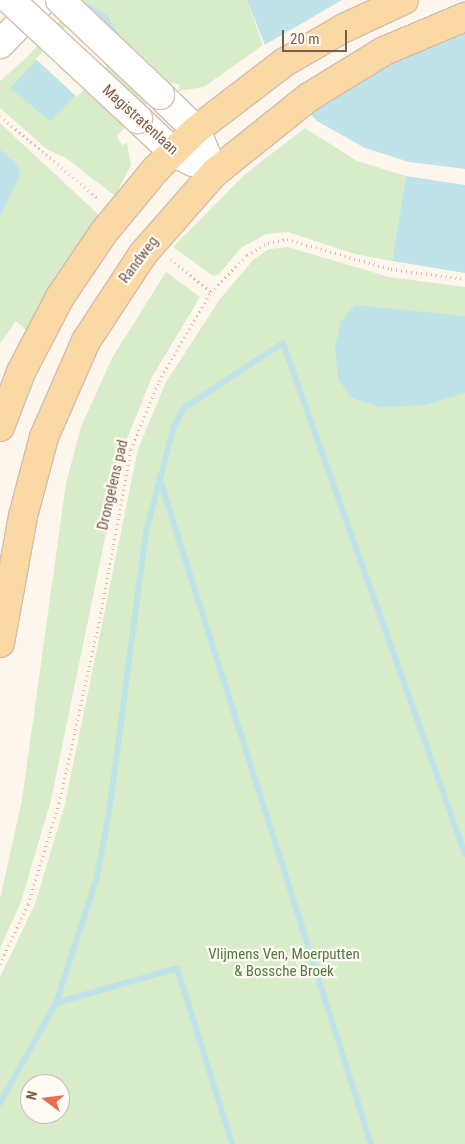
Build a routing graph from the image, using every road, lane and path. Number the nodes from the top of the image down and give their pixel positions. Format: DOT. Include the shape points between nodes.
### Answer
graph roads {
  1 [pos="10,0"];
  2 [pos="43,0"];
  3 [pos="60,0"];
  4 [pos="404,0"];
  5 [pos="0,11"];
  6 [pos="465,17"];
  7 [pos="0,44"];
  8 [pos="0,116"];
  9 [pos="196,130"];
  10 [pos="173,152"];
  11 [pos="214,173"];
  12 [pos="100,201"];
  13 [pos="169,257"];
  14 [pos="465,279"];
  15 [pos="211,292"];
  16 [pos="0,427"];
  17 [pos="0,643"];
  18 [pos="0,964"];
  1 -- 5 [label="main road"];
  1 -- 10 [label="main road, Magistratenlaan, bridge"];
  2 -- 7 [label="main road"];
  3 -- 9 [label="main road, Magistratenlaan, bridge"];
  4 -- 9 [label="main road" via="314,44 234,98"];
  6 -- 11 [label="main road, Randweg" via="384,51 334,80 261,133"];
  8 -- 12 [label="path"];
  9 -- 10 [label="main road"];
  9 -- 11 [label="main road, Magistratenlaan"];
  10 -- 11 [label="main road, Magistratenlaan"];
  10 -- 16 [label="main road" via="122,209 73,276 34,346"];
  11 -- 17 [label="main road, Randweg" via="125,278 61,392 32,476"];
  13 -- 15 [label="path"];
  14 -- 15 [label="path, Drongelens pad" via="391,269 287,240 268,243 247,255"];
  15 -- 18 [label="path, Drongelens pad" via="159,381 130,449 100,618 59,803 28,904"];
}
